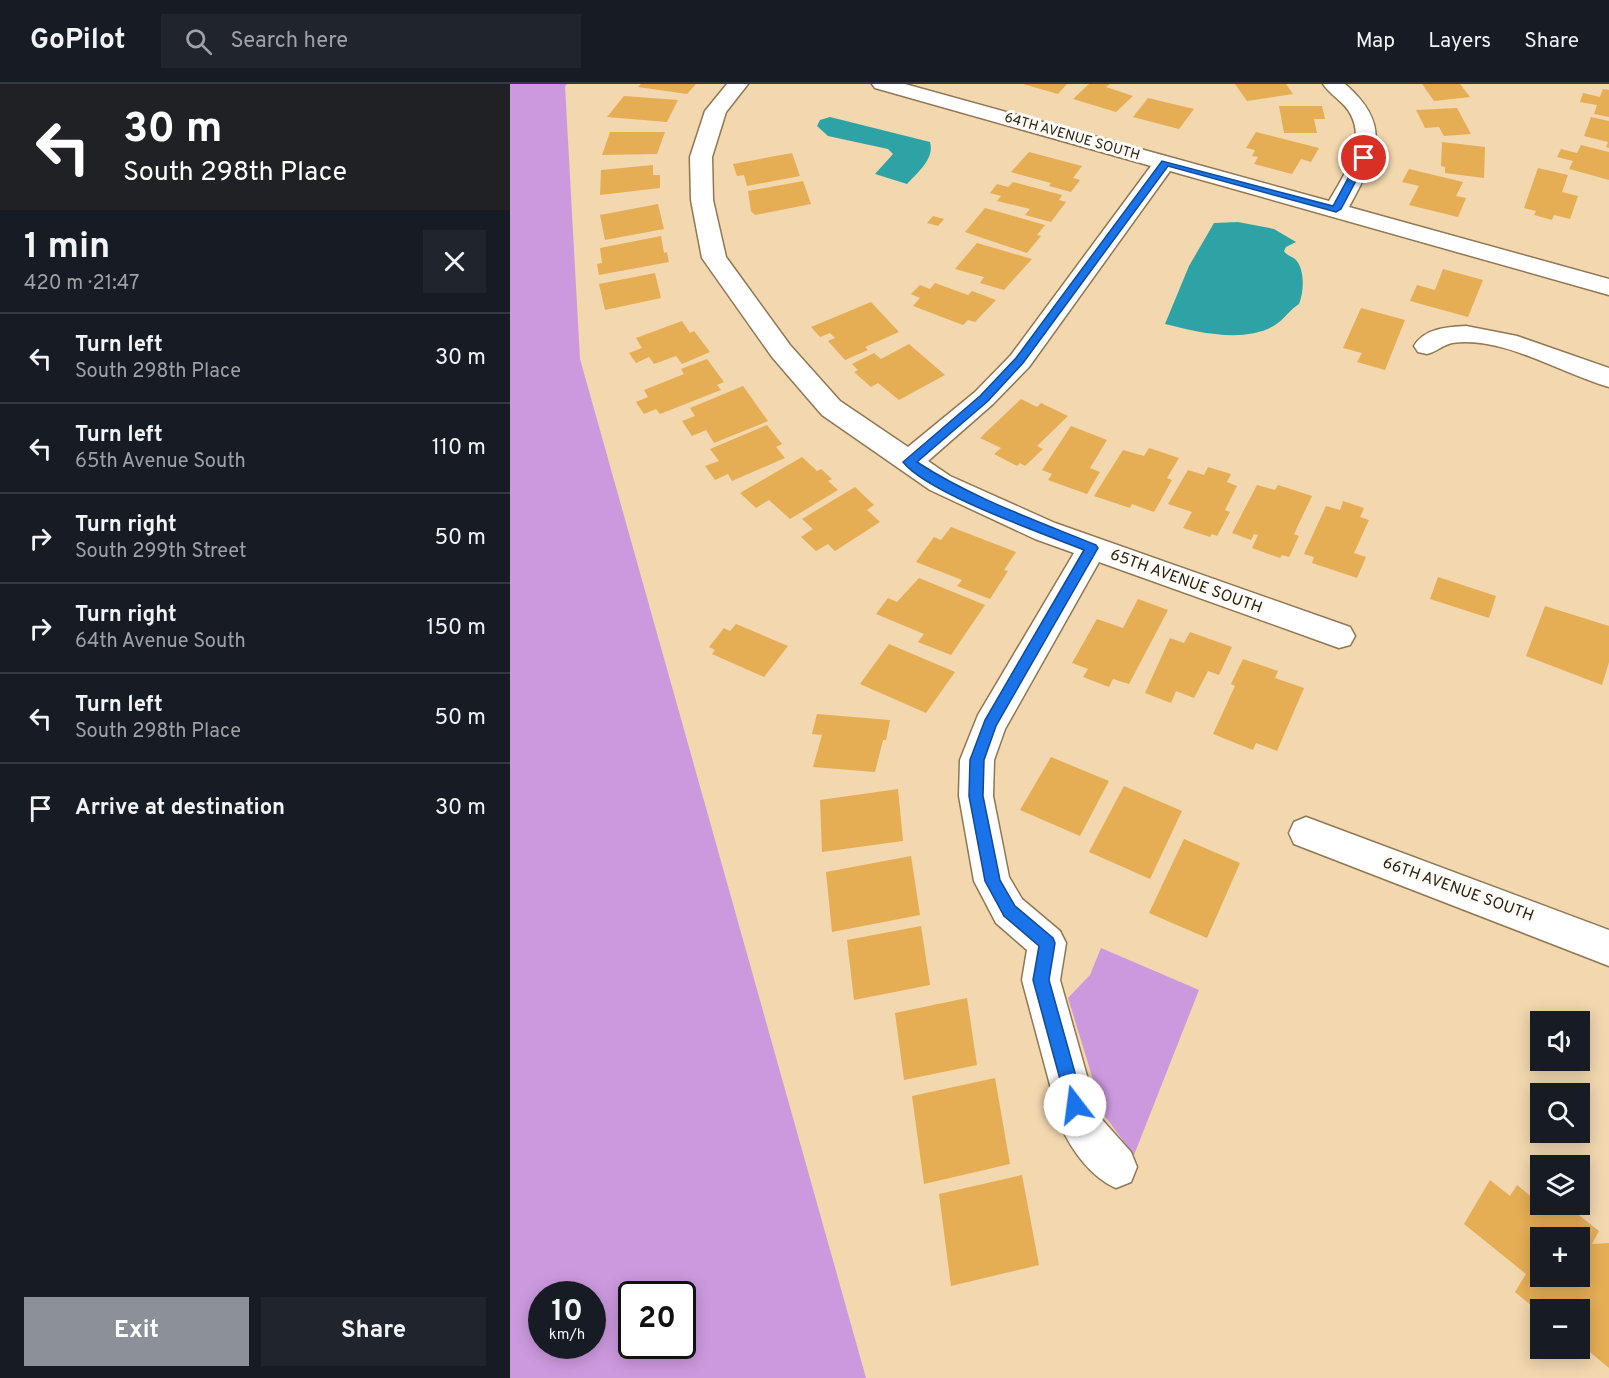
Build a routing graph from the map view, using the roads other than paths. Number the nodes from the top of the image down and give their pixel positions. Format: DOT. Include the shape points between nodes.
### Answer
graph roads {
  1 [pos="738,84"];
  2 [pos="1333,84"];
  3 [pos="895,86"];
  4 [pos="1166,163"];
  5 [pos="1336,209"];
  6 [pos="1609,287"];
  7 [pos="1427,346"];
  8 [pos="1609,378"];
  9 [pos="909,462"];
  10 [pos="1092,548"];
  11 [pos="1339,636"];
  12 [pos="1306,833"];
  13 [pos="1609,948"];
  14 [pos="1116,1167"];
  1 -- 9 [label="street, 65TH AVENUE SOUTH" via="716,111 701,157 702,200 714,258 781,351 831,408"];
  2 -- 5 [label="street" via="1361,111 1368,128 1364,158"];
  3 -- 4 [label="street, 64TH AVENUE SOUTH"];
  4 -- 5 [label="street, 64TH AVENUE SOUTH"];
  4 -- 9 [label="street" via="1020,361 984,398"];
  5 -- 6 [label="street, 64TH AVENUE SOUTH"];
  7 -- 8 [label="street" via="1448,335 1490,339 1515,344"];
  9 -- 10 [label="street, 65TH AVENUE SOUTH" via="940,483 992,508"];
  10 -- 11 [label="street, 65TH AVENUE SOUTH"];
  10 -- 14 [label="street" via="990,724 977,760 976,796 992,881 1009,911 1047,943 1041,980 1081,1126"];
  12 -- 13 [label="street, 66TH AVENUE SOUTH"];
}
